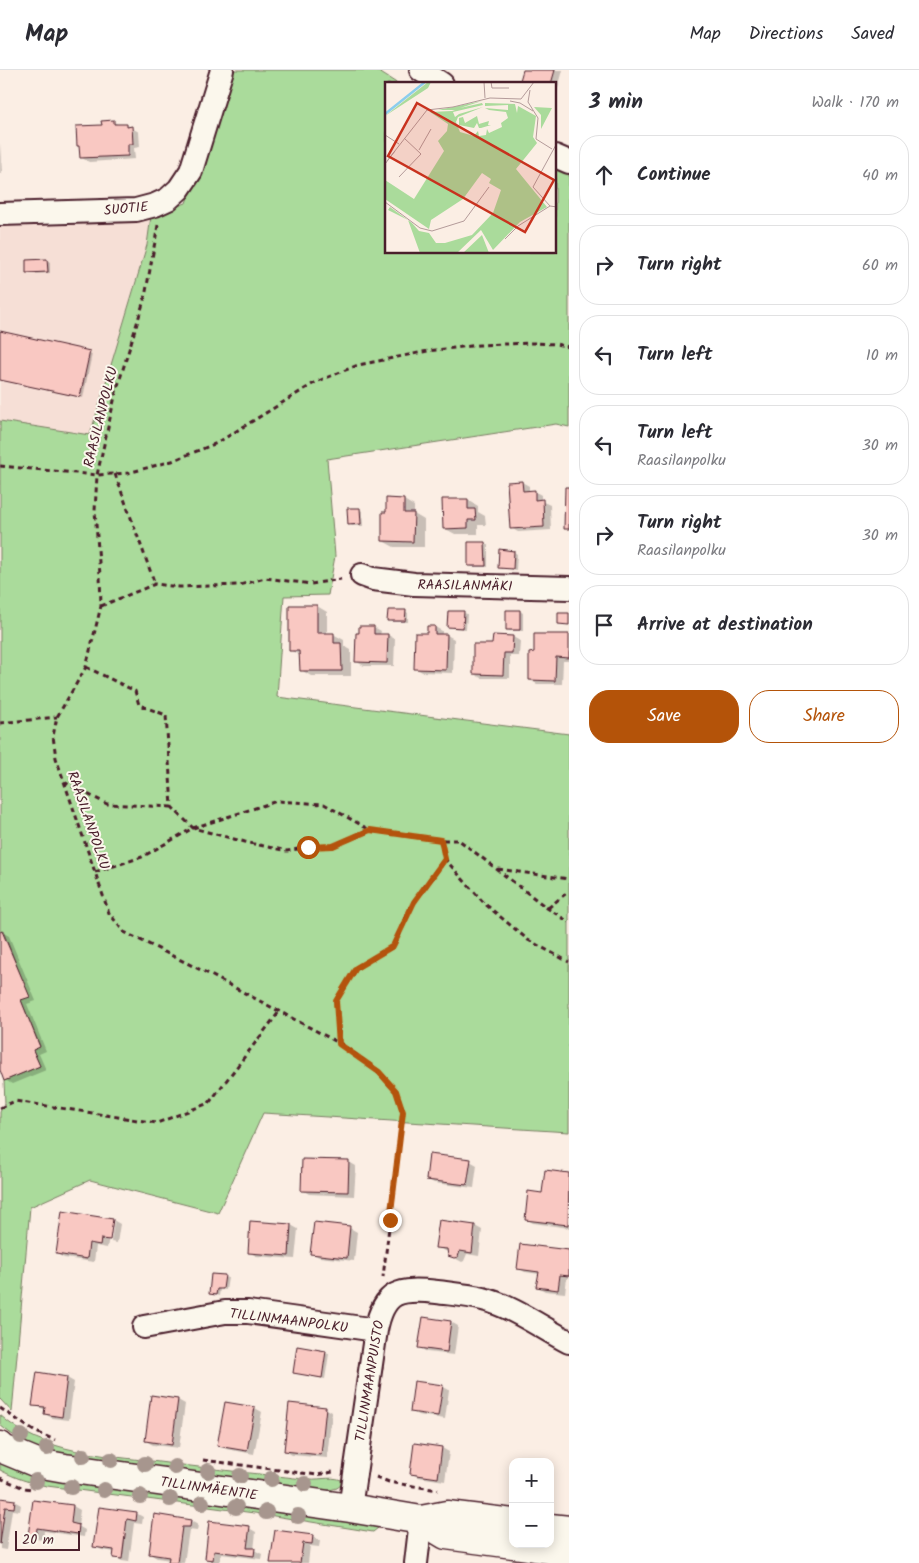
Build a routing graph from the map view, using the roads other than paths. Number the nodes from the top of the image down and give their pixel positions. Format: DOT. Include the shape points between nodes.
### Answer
graph roads {
  1 [pos="222,70"];
  2 [pos="421,70"];
  3 [pos="439,82"];
  4 [pos="556,156"];
  5 [pos="569,162"];
  6 [pos="0,214"];
  7 [pos="362,575"];
  8 [pos="569,588"];
  9 [pos="144,1327"];
  10 [pos="376,1330"];
  11 [pos="569,1342"];
  12 [pos="0,1446"];
  13 [pos="350,1508"];
  14 [pos="421,1520"];
  15 [pos="509,1523"];
  16 [pos="554,1528"];
  17 [pos="569,1530"];
  18 [pos="509,1543"];
  19 [pos="541,1548"];
  20 [pos="569,1552"];
  21 [pos="416,1563"];
  1 -- 6 [label="street, SUOTIE" via="190,171 168,199 136,210"];
  2 -- 3 [label="street"];
  4 -- 5 [label="street"];
  7 -- 8 [label="street, RAASILANMÄKI" via="414,584"];
  9 -- 10 [label="street, TILLINMAANPOLKU" via="225,1312 248,1312"];
  10 -- 11 [label="street, TILLINMAANPUISTO" via="388,1300 402,1291 415,1290 483,1298"];
  10 -- 13 [label="street, TILLINMAANPUISTO"];
  12 -- 13 [label="street, TILLINMÄENTIE" via="37,1463"];
  13 -- 14 [label="street, TILLINMÄENTIE"];
  14 -- 15 [label="street, TILLINMÄENTIE" via="447,1515"];
  14 -- 18 [label="street, TILLINMÄENTIE" via="446,1535"];
  14 -- 21 [label="street"];
  16 -- 17 [label="street"];
  19 -- 20 [label="street, TILLINMÄENTIE"];
}
